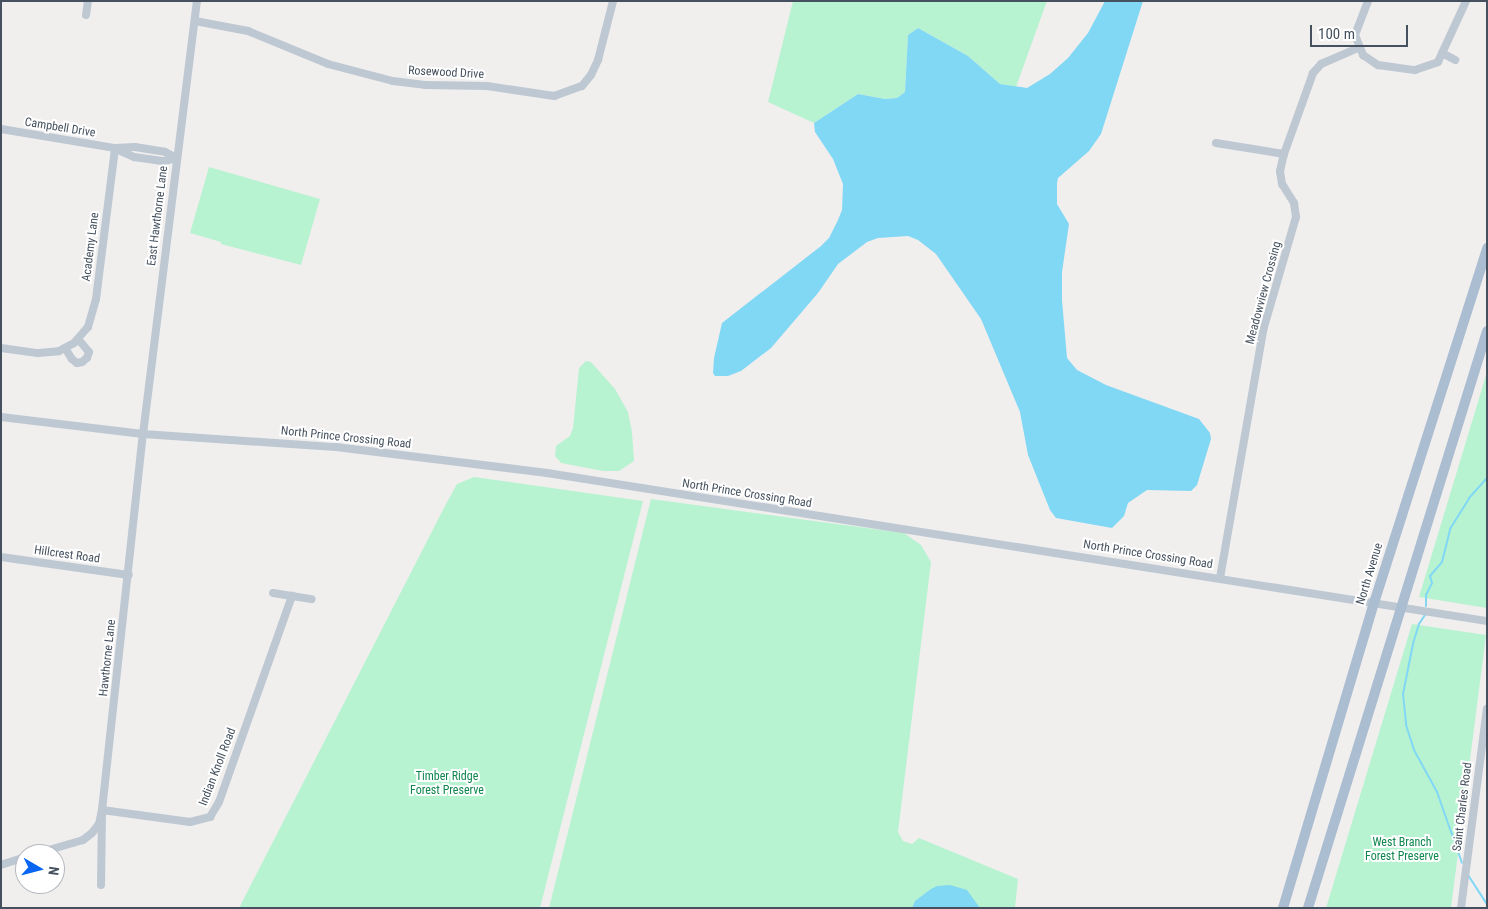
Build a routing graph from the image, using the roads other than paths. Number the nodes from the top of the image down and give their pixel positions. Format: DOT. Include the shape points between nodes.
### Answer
graph roads {
  1 [pos="88,1"];
  2 [pos="198,1"];
  3 [pos="613,1"];
  4 [pos="1368,1"];
  5 [pos="1466,1"];
  6 [pos="86,15"];
  7 [pos="195,21"];
  8 [pos="1358,48"];
  9 [pos="1442,53"];
  10 [pos="1455,60"];
  11 [pos="1,130"];
  12 [pos="1216,143"];
  13 [pos="115,148"];
  14 [pos="1284,154"];
  15 [pos="177,158"];
  16 [pos="1487,248"];
  17 [pos="1487,331"];
  18 [pos="76,341"];
  19 [pos="1,348"];
  20 [pos="65,348"];
  21 [pos="1,417"];
  22 [pos="143,434"];
  23 [pos="1,557"];
  24 [pos="129,575"];
  25 [pos="1220,578"];
  26 [pos="273,593"];
  27 [pos="292,596"];
  28 [pos="312,599"];
  29 [pos="1374,603"];
  30 [pos="1402,607"];
  31 [pos="1487,621"];
  32 [pos="1487,710"];
  33 [pos="102,810"];
  34 [pos="65,845"];
  35 [pos="15,860"];
  36 [pos="1,864"];
  37 [pos="101,884"];
  38 [pos="1283,908"];
  39 [pos="1308,908"];
  40 [pos="1461,908"];
  1 -- 6 [label="street"];
  2 -- 7 [label="street, East Hawthorne Lane"];
  3 -- 7 [label="street, Rosewood Drive" via="591,75 582,86 554,96 487,86 393,81 328,64 248,31"];
  4 -- 8 [label="street" via="1356,30"];
  5 -- 9 [label="street"];
  7 -- 15 [label="street, East Hawthorne Lane"];
  8 -- 9 [label="street" via="1372,62 1411,70 1438,62"];
  8 -- 14 [label="street, Meadowview Crossing" via="1321,64 1313,73"];
  9 -- 10 [label="street"];
  11 -- 13 [label="street, Campbell Drive"];
  12 -- 14 [label="street"];
  13 -- 15 [label="street, Campbell Drive" via="134,157 164,162"];
  13 -- 18 [label="street, Academy Lane" via="96,299 88,327"];
  14 -- 25 [label="street, Meadowview Crossing" via="1280,171 1282,184 1294,203 1296,217 1264,327"];
  15 -- 22 [label="street, East Hawthorne Lane"];
  16 -- 29 [label="main road, North Avenue"];
  17 -- 30 [label="main road"];
  18 -- 20 [label="street"];
  18 -- 20 [label="street" via="89,352 82,362 72,359"];
  19 -- 20 [label="street" via="38,353"];
  21 -- 22 [label="street, North Prince Crossing Road"];
  22 -- 24 [label="street, Hawthorne Lane"];
  22 -- 25 [label="street, North Prince Crossing Road" via="290,442 547,473"];
  23 -- 24 [label="street, Hillcrest Road"];
  24 -- 33 [label="street, Hawthorne Lane"];
  25 -- 29 [label="street, North Prince Crossing Road"];
  26 -- 27 [label="street"];
  27 -- 28 [label="street"];
  27 -- 33 [label="street, Indian Knoll Road" via="219,802 210,817 190,822"];
  29 -- 30 [label="street, North Prince Crossing Road"];
  29 -- 38 [label="main road, North Avenue"];
  30 -- 31 [label="street, North Prince Crossing Road"];
  30 -- 39 [label="main road"];
  32 -- 40 [label="street, Saint Charles Road"];
  33 -- 34 [label="street" via="92,833 83,840"];
  33 -- 37 [label="street, Hawthorne Lane"];
  35 -- 36 [label="street"];
}
